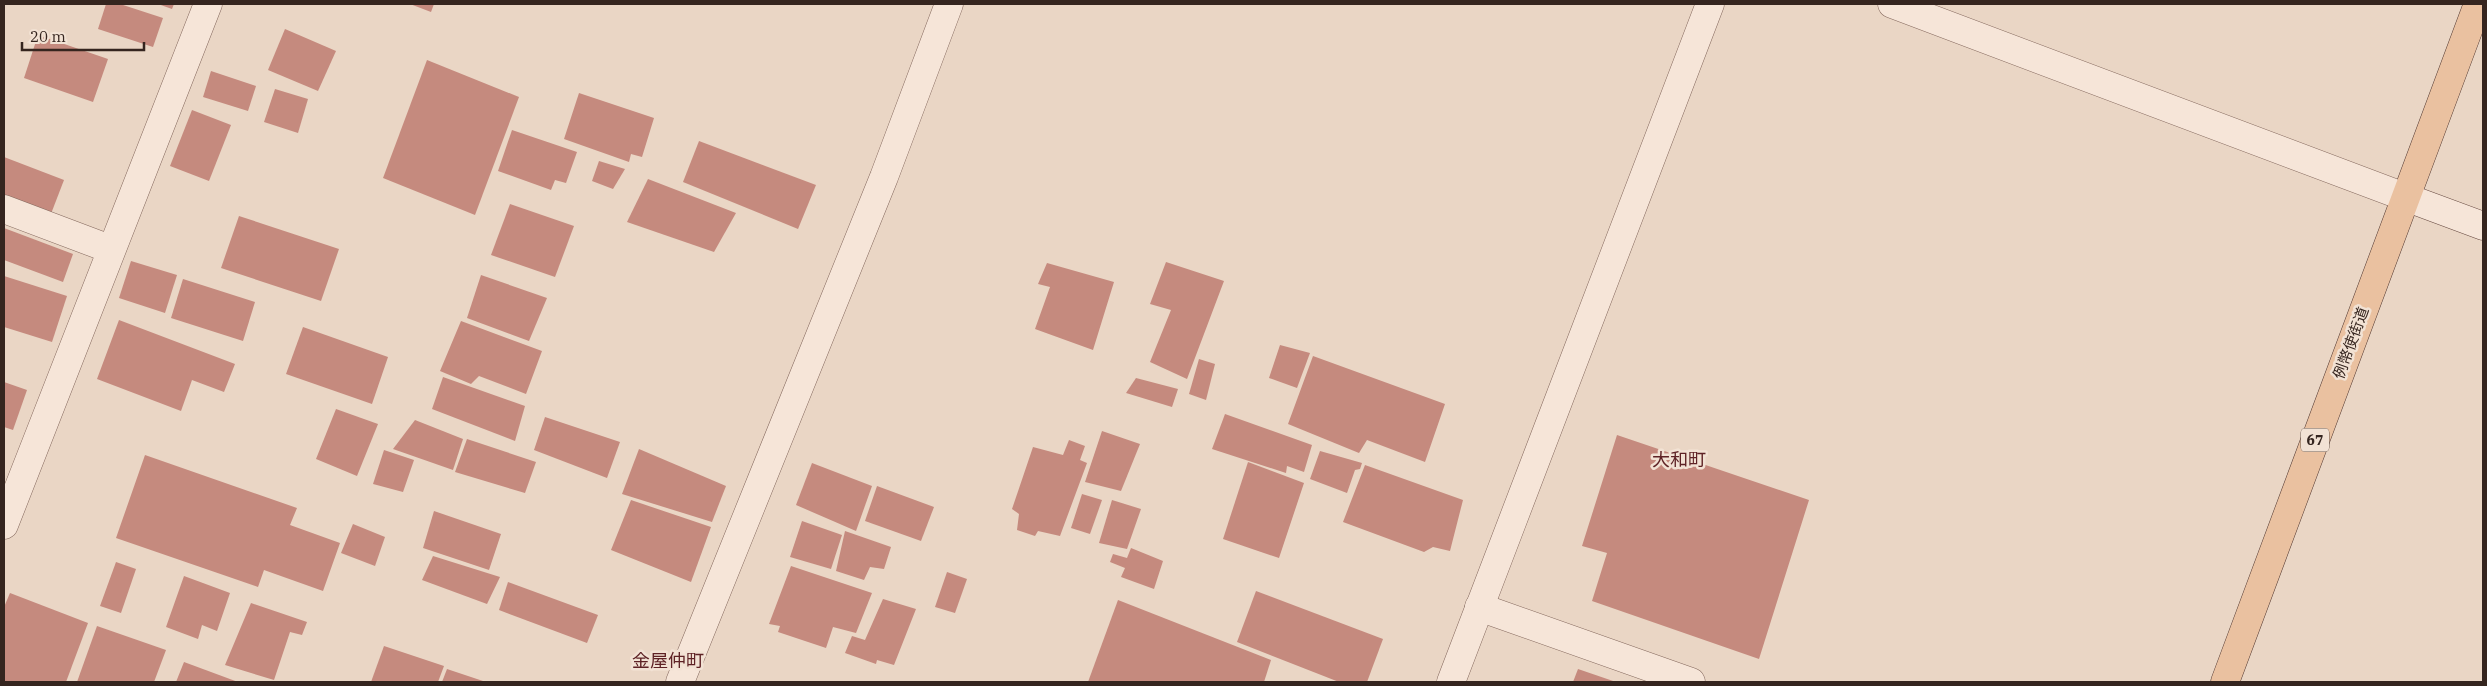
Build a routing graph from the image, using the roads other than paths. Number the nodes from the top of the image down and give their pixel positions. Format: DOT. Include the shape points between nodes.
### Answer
graph roads {
  1 [pos="208,4"];
  2 [pos="949,4"];
  3 [pos="1710,4"];
  4 [pos="1892,4"];
  5 [pos="2478,4"];
  6 [pos="2405,197"];
  7 [pos="4,209"];
  8 [pos="2483,226"];
  9 [pos="110,249"];
  10 [pos="4,525"];
  11 [pos="1479,608"];
  12 [pos="680,682"];
  13 [pos="1451,682"];
  14 [pos="1691,682"];
  15 [pos="2225,682"];
  1 -- 9 [label="street"];
  2 -- 12 [label="street" via="884,177"];
  3 -- 11 [label="street"];
  4 -- 6 [label="street"];
  5 -- 6 [label="main road, 例幣使街道 / 67"];
  6 -- 8 [label="street"];
  6 -- 15 [label="main road, 例幣使街道 / 67"];
  7 -- 9 [label="street"];
  9 -- 10 [label="street"];
  11 -- 13 [label="street"];
  11 -- 14 [label="street"];
}
